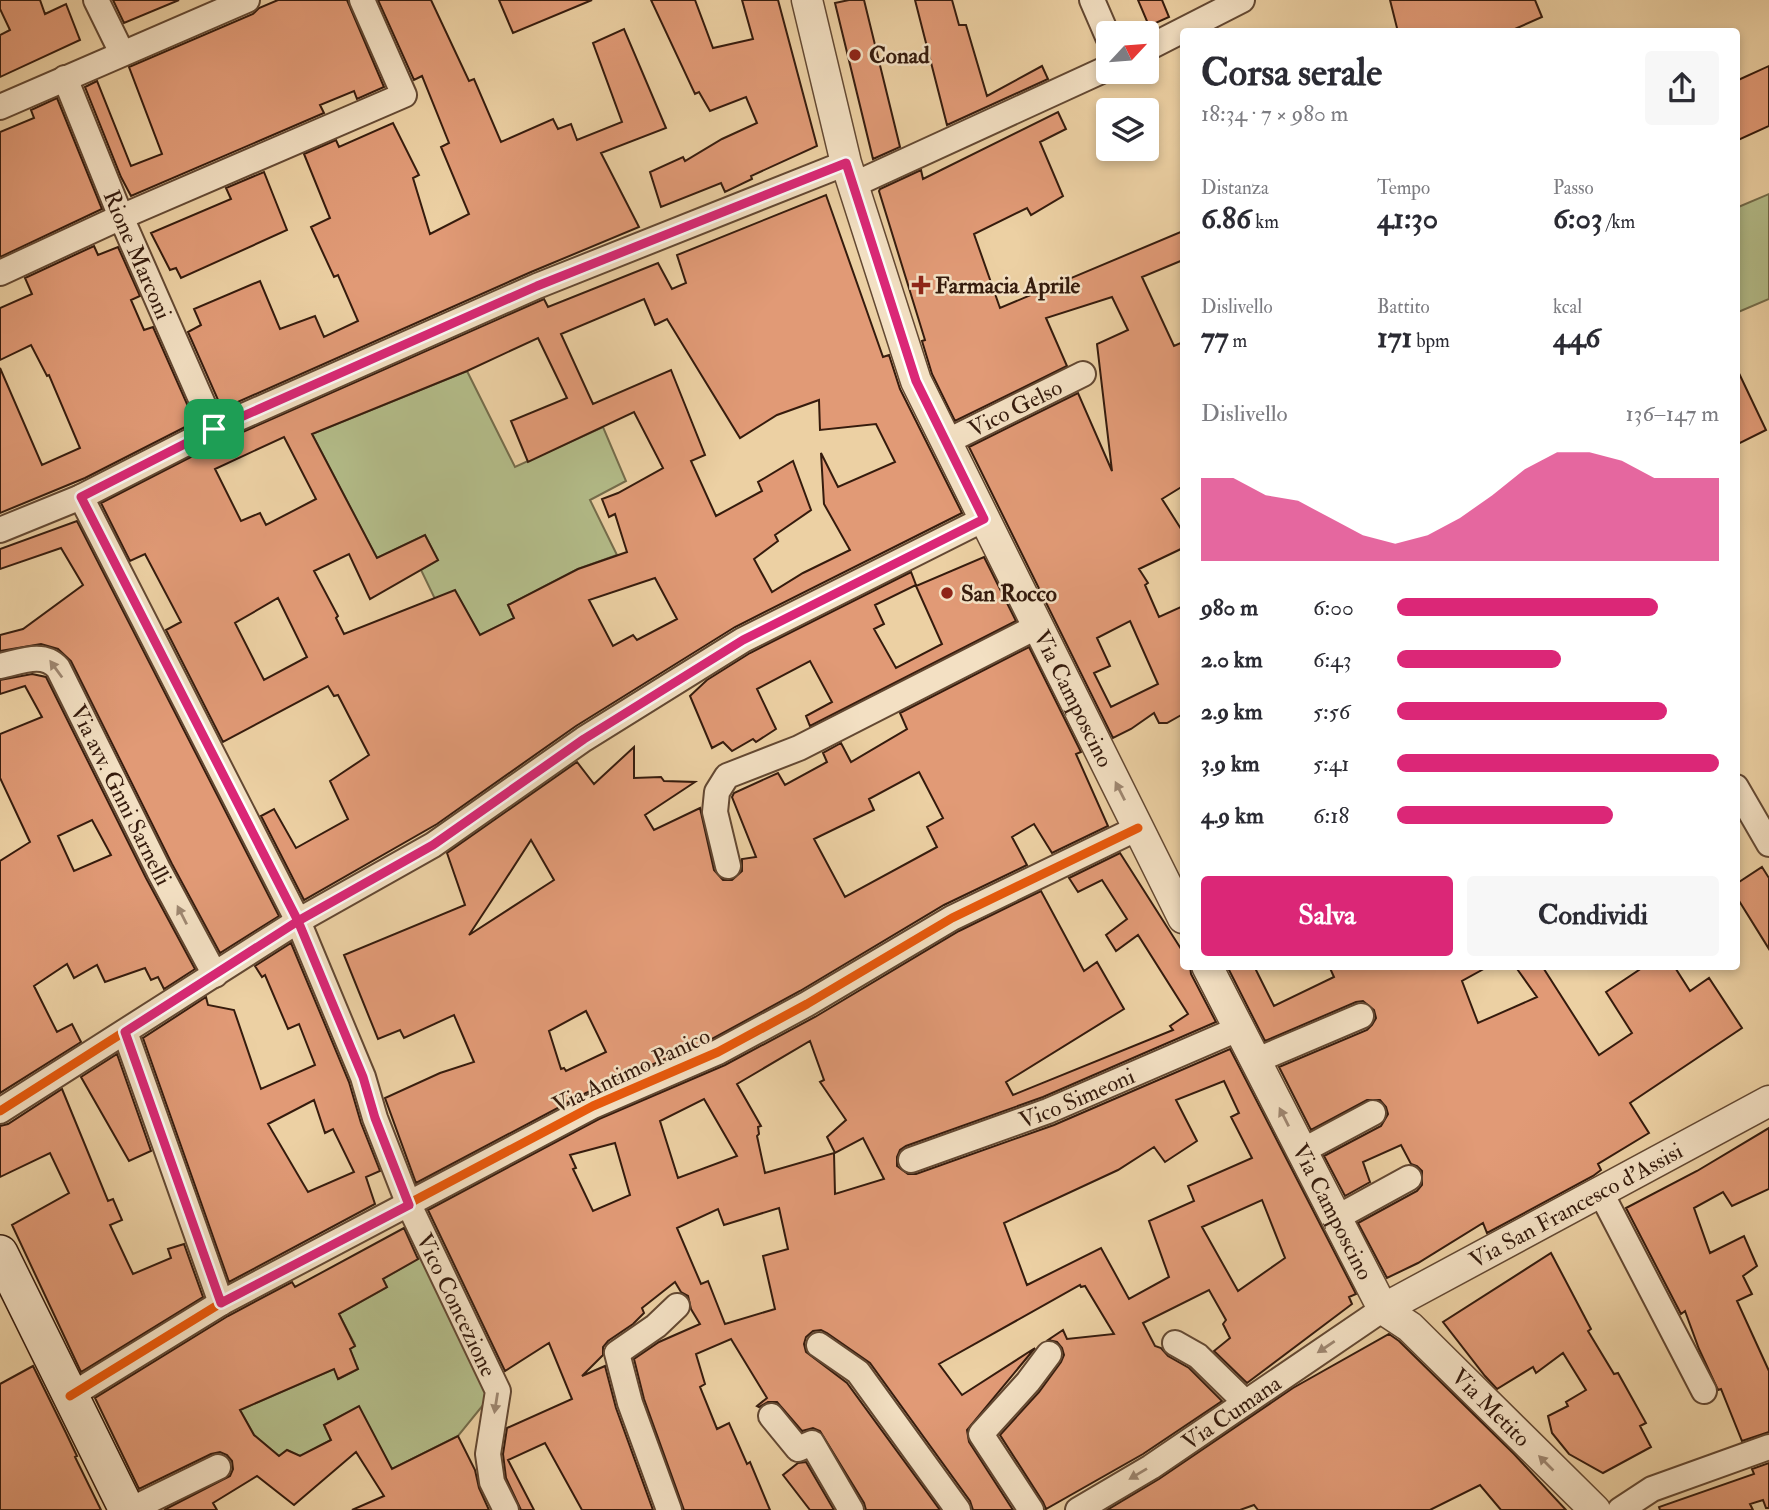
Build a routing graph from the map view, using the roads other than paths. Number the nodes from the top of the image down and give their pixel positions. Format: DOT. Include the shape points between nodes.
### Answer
graph roads {
  1 [pos="96,0"];
  2 [pos="247,0"];
  3 [pos="362,0"];
  4 [pos="807,0"];
  5 [pos="1092,0"];
  6 [pos="1242,0"];
  7 [pos="1101,21"];
  8 [pos="1186,28"];
  9 [pos="1180,31"];
  10 [pos="1159,42"];
  11 [pos="122,53"];
  12 [pos="1096,73"];
  13 [pos="65,78"];
  14 [pos="0,107"];
  15 [pos="850,174"];
  16 [pos="121,217"];
  17 [pos="0,273"];
  18 [pos="1083,374"];
  19 [pos="214,429"];
  20 [pos="946,442"];
  21 [pos="81,497"];
  22 [pos="984,519"];
  23 [pos="0,530"];
  24 [pos="1038,626"];
  25 [pos="0,666"];
  26 [pos="1740,794"];
  27 [pos="1138,828"];
  28 [pos="1769,844"];
  29 [pos="728,866"];
  30 [pos="1180,912"];
  31 [pos="298,921"];
  32 [pos="1209,970"];
  33 [pos="215,975"];
  34 [pos="1361,1016"];
  35 [pos="1238,1028"];
  36 [pos="125,1032"];
  37 [pos="1255,1061"];
  38 [pos="1769,1101"];
  39 [pos="0,1111"];
  40 [pos="1373,1113"];
  41 [pos="1302,1152"];
  42 [pos="911,1160"];
  43 [pos="1409,1178"];
  44 [pos="1601,1193"];
  45 [pos="409,1205"];
  46 [pos="1336,1218"];
  47 [pos="0,1253"];
  48 [pos="221,1303"];
  49 [pos="677,1306"];
  50 [pos="1383,1308"];
  51 [pos="1175,1343"];
  52 [pos="819,1345"];
  53 [pos="1049,1354"];
  54 [pos="1704,1391"];
  55 [pos="70,1396"];
  56 [pos="1245,1402"];
  57 [pos="771,1416"];
  58 [pos="1769,1447"];
  59 [pos="218,1467"];
  60 [pos="1081,1509"];
  61 [pos="129,1510"];
  62 [pos="506,1510"];
  63 [pos="669,1510"];
  64 [pos="851,1510"];
  65 [pos="958,1510"];
  66 [pos="1031,1510"];
  67 [pos="1595,1510"];
  68 [pos="1620,1510"];
  1 -- 11 [label="street"];
  2 -- 11 [label="street"];
  3 -- 16 [label="street" via="404,95"];
  4 -- 15 [label="street, Via Camposcino"];
  5 -- 7 [label="street"];
  6 -- 8 [label="street"];
  9 -- 10 [label="street"];
  11 -- 13 [label="street"];
  12 -- 15 [label="street"];
  13 -- 14 [label="street"];
  13 -- 16 [label="street, Rione Marconi"];
  15 -- 19 [label="street" via="537,286"];
  15 -- 20 [label="street, Via Camposcino" via="916,381"];
  16 -- 17 [label="street"];
  16 -- 19 [label="street, Rione Marconi"];
  18 -- 20 [label="street, Vico Gelso"];
  19 -- 21 [label="street"];
  20 -- 22 [label="street, Via Camposcino"];
  21 -- 23 [label="street"];
  21 -- 31 [label="street, Vico Concezione"];
  22 -- 24 [label="street, Via Camposcino"];
  22 -- 31 [label="street" via="743,640 584,739 433,845"];
  27 -- 24 [label="street, Via Camposcino, one-way"];
  24 -- 29 [label="street" via="799,748 727,776 717,792 715,812"];
  33 -- 25 [label="street, Via avv. Gnni Sarnelli, one-way" via="58,668 42,658"];
  26 -- 28 [label="street"];
  27 -- 30 [label="street, Via Camposcino"];
  27 -- 45 [label="street, Via Antimo Panico" via="952,918 718,1052 593,1106"];
  31 -- 33 [label="street"];
  31 -- 45 [label="street, Vico Concezione" via="363,1077"];
  32 -- 35 [label="street, Via Camposcino"];
  33 -- 36 [label="street"];
  34 -- 37 [label="street"];
  35 -- 37 [label="street, Via Camposcino"];
  35 -- 42 [label="street, Vico Simeoni" via="1048,1111"];
  36 -- 39 [label="street"];
  36 -- 48 [label="street"];
  41 -- 37 [label="street, Via Camposcino, one-way"];
  38 -- 44 [label="street, Via San Francesco d'Assisi"];
  40 -- 41 [label="street"];
  41 -- 46 [label="street, Via Camposcino"];
  43 -- 46 [label="street"];
  44 -- 50 [label="street, Via San Francesco d'Assisi"];
  44 -- 54 [label="street"];
  45 -- 48 [label="street, Via Antimo Panico"];
  45 -- 62 [label="street, Vico Concezione, one-way" via="498,1391 488,1454 492,1482"];
  46 -- 50 [label="street, Via Camposcino"];
  47 -- 55 [label="main road"];
  48 -- 55 [label="street, Via Antimo Panico"];
  49 -- 63 [label="street" via="617,1353"];
  50 -- 56 [label="street, Via Cumana, one-way"];
  67 -- 50 [label="street, Via Metito, one-way" via="1410,1327"];
  51 -- 56 [label="street" via="1198,1356"];
  52 -- 65 [label="street" via="858,1372"];
  53 -- 66 [label="street" via="981,1434"];
  55 -- 61 [label="main road"];
  56 -- 60 [label="street, Via Cumana, one-way"];
  57 -- 64 [label="street" via="799,1449 812,1443"];
  58 -- 68 [label="street" via="1652,1489"];
  59 -- 61 [label="street"];
}
